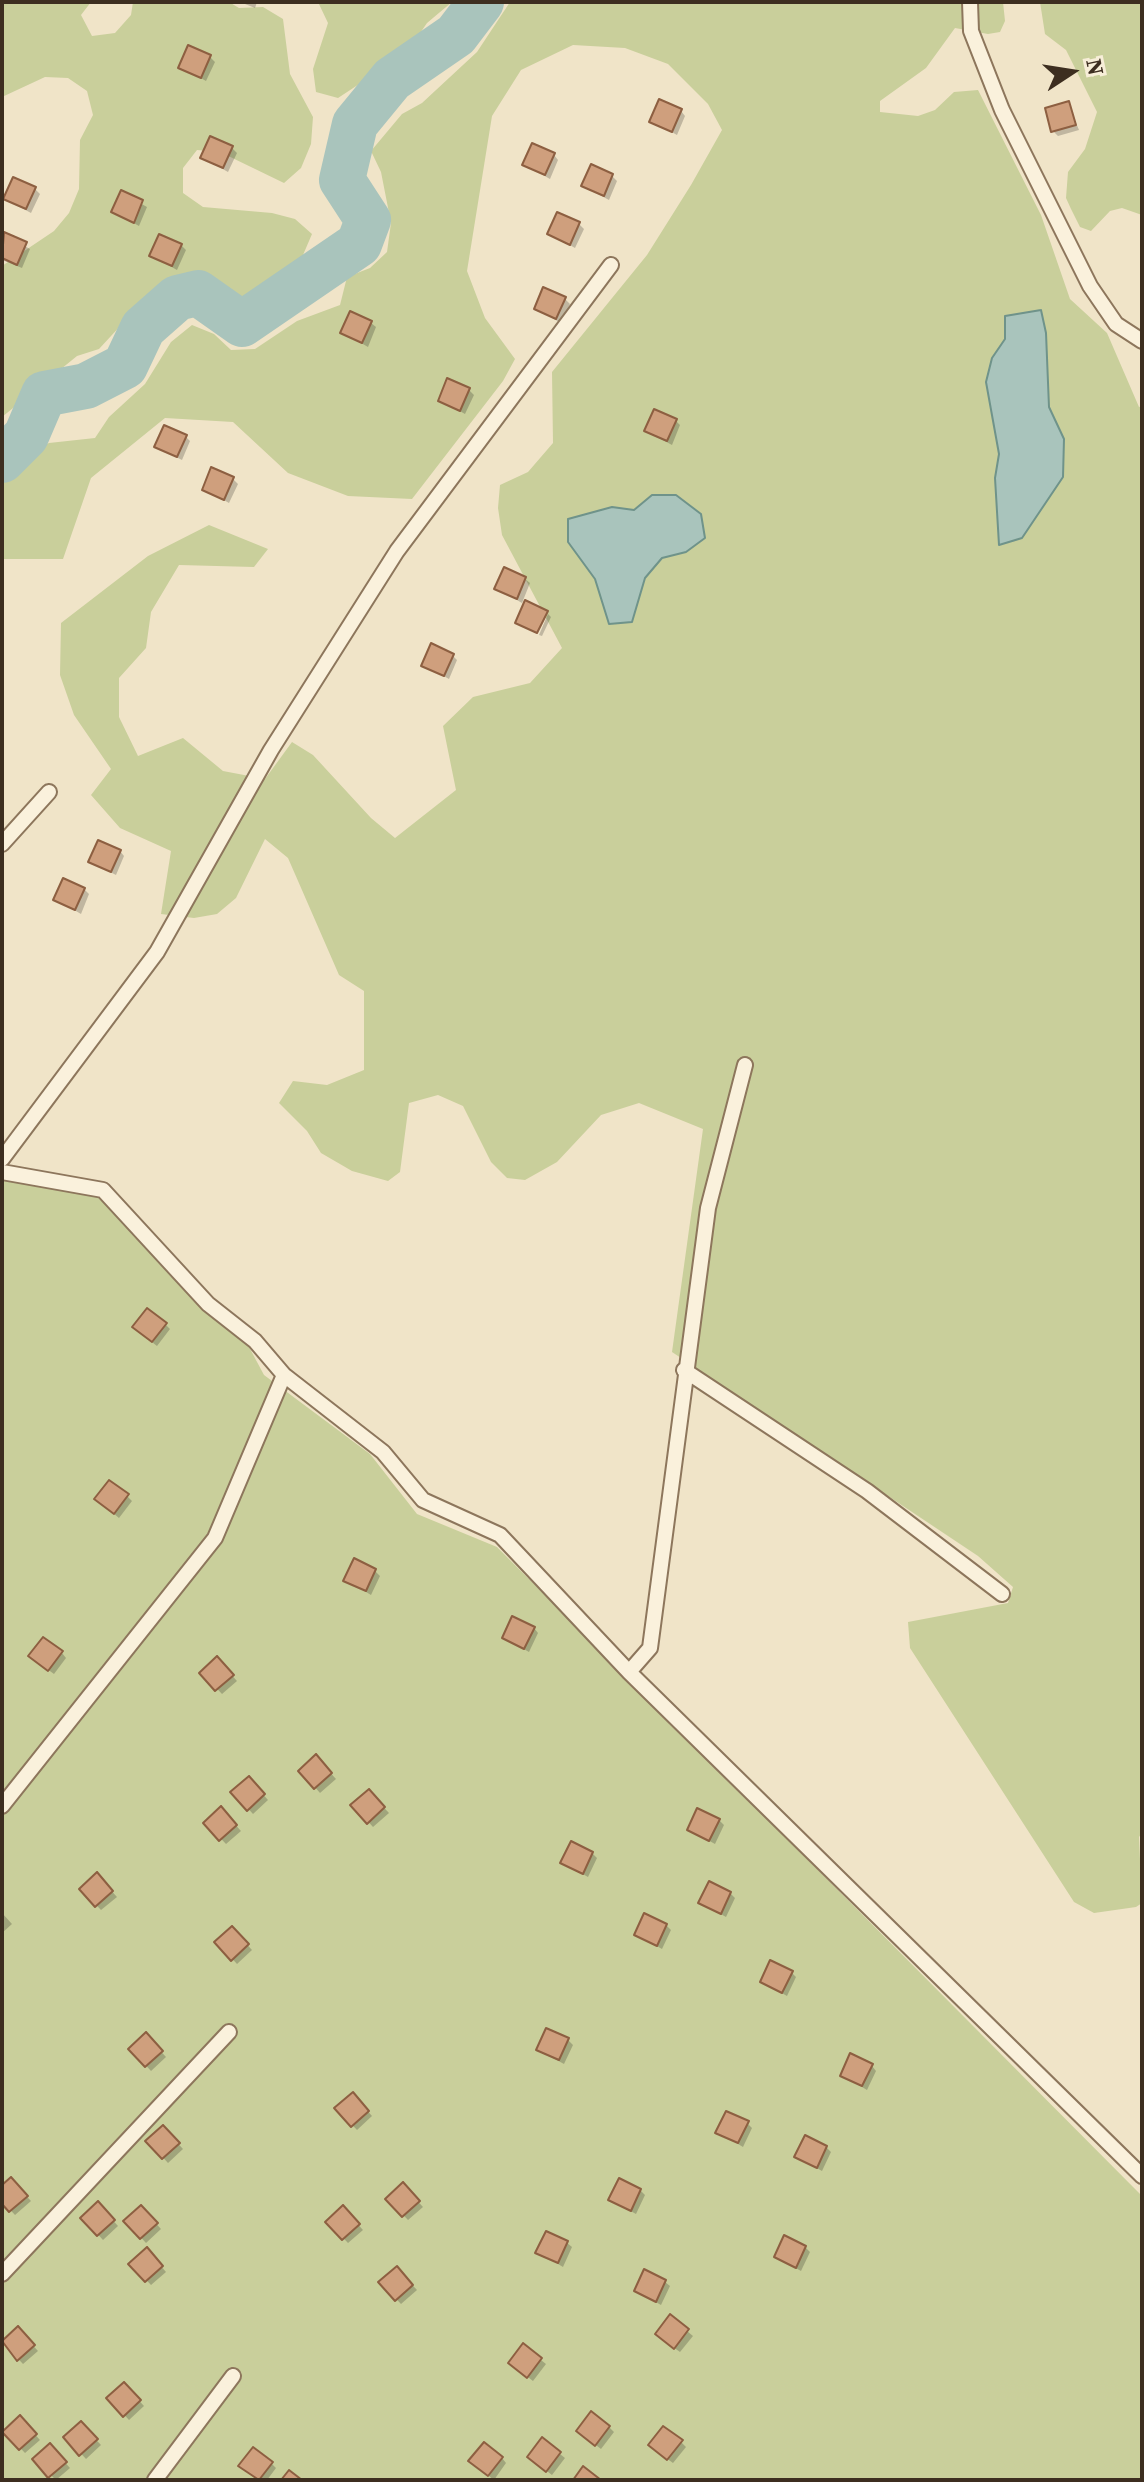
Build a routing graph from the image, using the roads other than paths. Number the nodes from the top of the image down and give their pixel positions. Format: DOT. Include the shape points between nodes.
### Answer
graph roads {
  1 [pos="970,2"];
  2 [pos="611,265"];
  3 [pos="1142,341"];
  4 [pos="49,792"];
  5 [pos="2,844"];
  6 [pos="745,1065"];
  7 [pos="2,1159"];
  8 [pos="2,1172"];
  9 [pos="684,1370"];
  10 [pos="284,1375"];
  11 [pos="1002,1594"];
  12 [pos="629,1672"];
  13 [pos="2,1806"];
  14 [pos="229,2032"];
  15 [pos="1142,2176"];
  16 [pos="2,2274"];
  17 [pos="233,2376"];
  18 [pos="155,2480"];
  1 -- 3 [label="lane" via="971,31 1002,110 1090,286 1116,324"];
  2 -- 7 [label="lane" via="397,551 271,750 157,952"];
  4 -- 5 [label="lane"];
  6 -- 9 [label="lane" via="708,1208"];
  8 -- 10 [label="lane" via="103,1190 208,1304 255,1341"];
  9 -- 11 [label="lane" via="867,1491"];
  9 -- 12 [label="lane" via="650,1648"];
  10 -- 12 [label="lane" via="383,1452 423,1500 500,1535"];
  10 -- 13 [label="lane" via="215,1538"];
  12 -- 15 [label="lane"];
  14 -- 16 [label="lane"];
  17 -- 18 [label="lane"];
}
